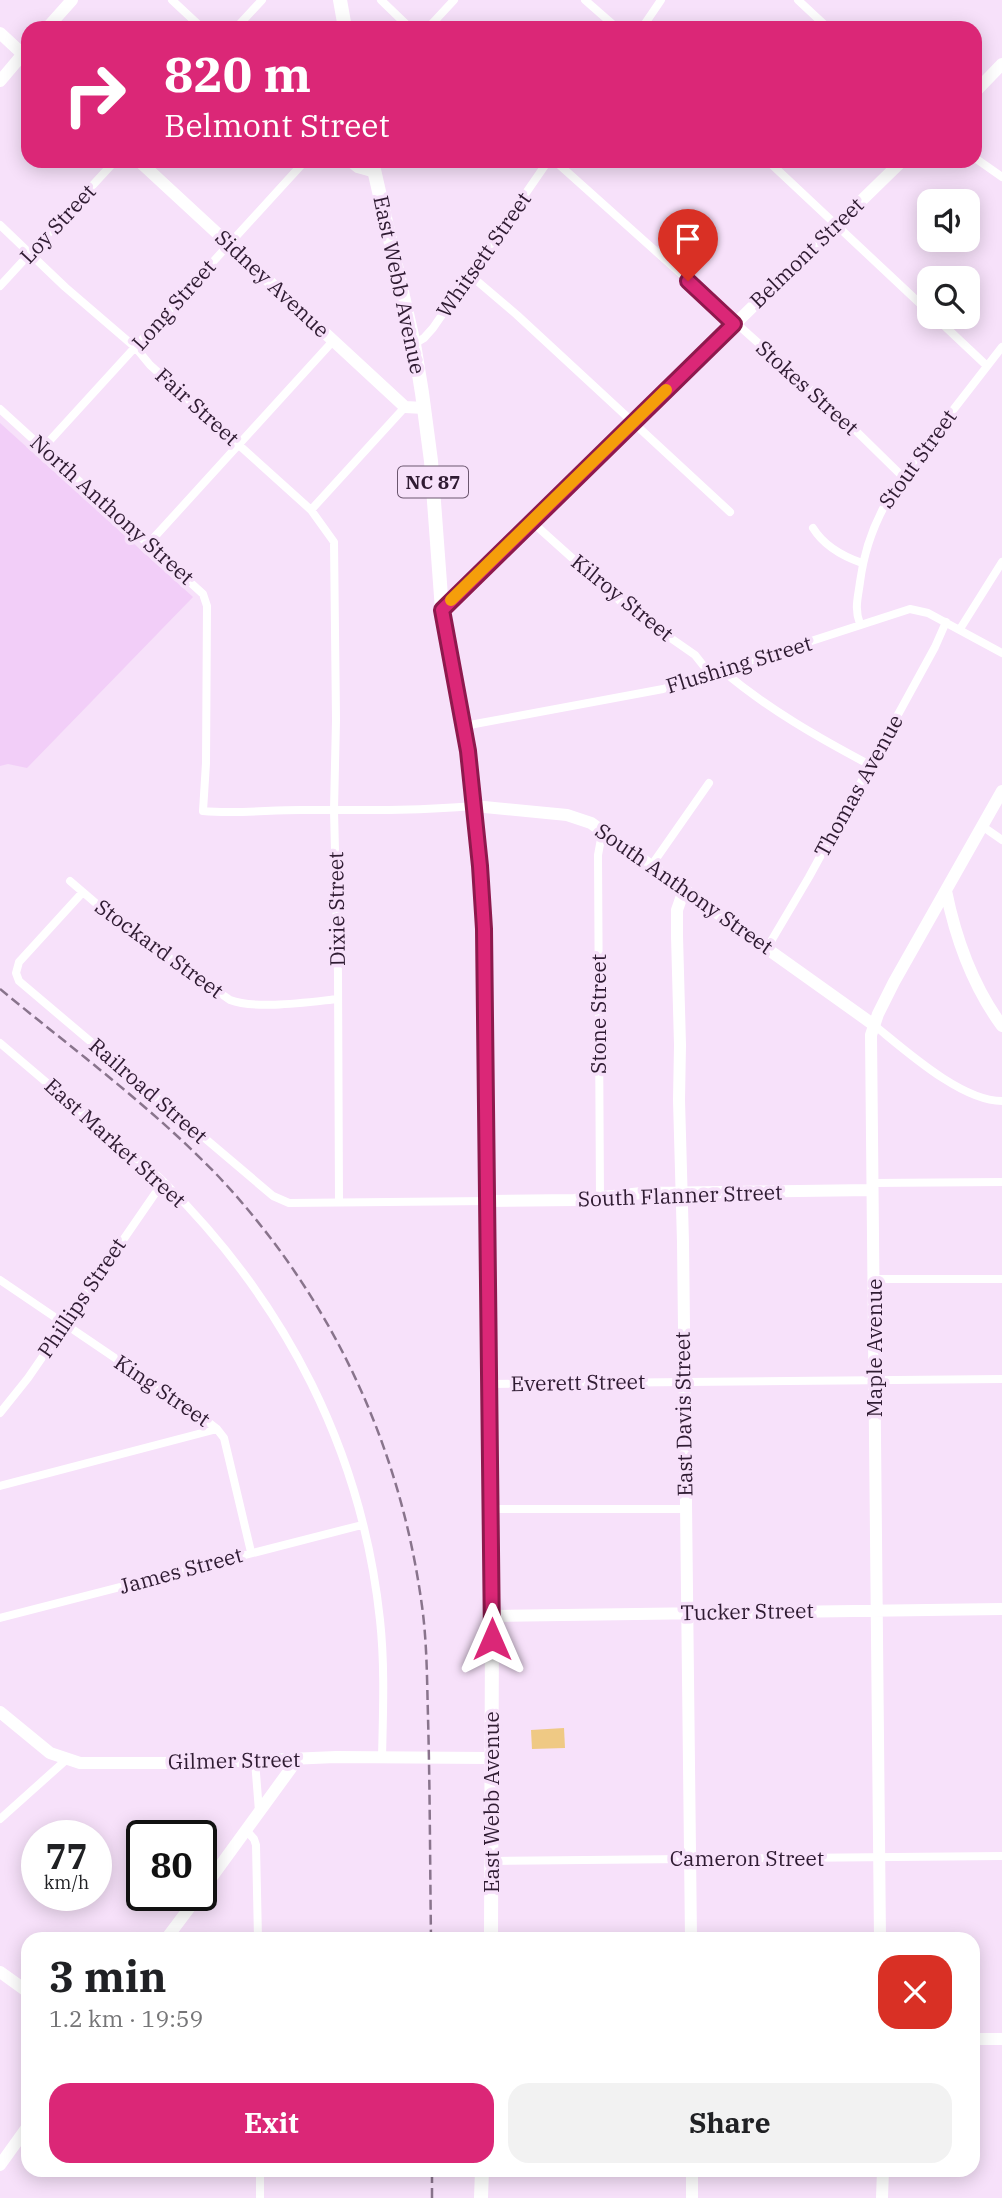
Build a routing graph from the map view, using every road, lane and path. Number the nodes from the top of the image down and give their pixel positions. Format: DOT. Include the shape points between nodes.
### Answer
graph roads {
  1 [pos="72,0"];
  2 [pos="172,0"];
  3 [pos="262,0"];
  4 [pos="340,0"];
  5 [pos="381,0"];
  6 [pos="454,0"];
  7 [pos="585,0"];
  8 [pos="662,0"];
  9 [pos="798,0"];
  10 [pos="53,21"];
  11 [pos="194,21"];
  12 [pos="242,21"];
  13 [pos="344,21"];
  14 [pos="403,21"];
  15 [pos="434,21"];
  16 [pos="609,21"];
  17 [pos="647,21"];
  18 [pos="820,21"];
  19 [pos="0,33"];
  20 [pos="21,50"];
  21 [pos="21,59"];
  22 [pos="1002,64"];
  23 [pos="0,81"];
  24 [pos="982,85"];
  25 [pos="982,163"];
  26 [pos="109,168"];
  27 [pos="147,168"];
  28 [pos="299,168"];
  29 [pos="356,168"];
  30 [pos="374,168"];
  31 [pos="543,168"];
  32 [pos="563,168"];
  33 [pos="775,168"];
  34 [pos="895,168"];
  35 [pos="1002,177"];
  36 [pos="0,225"];
  37 [pos="837,226"];
  38 [pos="229,244"];
  39 [pos="30,253"];
  40 [pos="470,275"];
  41 [pos="0,286"];
  42 [pos="917,301"];
  43 [pos="734,324"];
  44 [pos="947,329"];
  45 [pos="333,341"];
  46 [pos="414,344"];
  47 [pos="1002,347"];
  48 [pos="136,348"];
  49 [pos="988,366"];
  50 [pos="405,407"];
  51 [pos="424,408"];
  52 [pos="0,409"];
  53 [pos="633,422"];
  54 [pos="238,445"];
  55 [pos="43,448"];
  56 [pos="902,476"];
  57 [pos="311,510"];
  58 [pos="730,512"];
  59 [pos="532,522"];
  60 [pos="813,528"];
  61 [pos="149,543"];
  62 [pos="1002,562"];
  63 [pos="862,563"];
  64 [pos="442,610"];
  65 [pos="335,617"];
  66 [pos="946,622"];
  67 [pos="860,624"];
  68 [pos="960,629"];
  69 [pos="1002,653"];
  70 [pos="723,671"];
  71 [pos="710,674"];
  72 [pos="464,726"];
  73 [pos="870,765"];
  74 [pos="709,783"];
  75 [pos="1002,791"];
  76 [pos="474,806"];
  77 [pos="334,810"];
  78 [pos="982,826"];
  79 [pos="606,832"];
  80 [pos="1002,840"];
  81 [pos="651,866"];
  82 [pos="70,881"];
  83 [pos="684,890"];
  84 [pos="946,891"];
  85 [pos="82,893"];
  86 [pos="767,948"];
  87 [pos="338,999"];
  88 [pos="874,1025"];
  89 [pos="1002,1026"];
  90 [pos="0,1043"];
  91 [pos="1002,1101"];
  92 [pos="163,1182"];
  93 [pos="1002,1182"];
  94 [pos="872,1186"];
  95 [pos="680,1192"];
  96 [pos="600,1198"];
  97 [pos="487,1200"];
  98 [pos="339,1201"];
  99 [pos="874,1279"];
  100 [pos="1002,1279"];
  101 [pos="0,1280"];
  102 [pos="64,1324"];
  103 [pos="1002,1379"];
  104 [pos="683,1382"];
  105 [pos="873,1382"];
  106 [pos="490,1384"];
  107 [pos="0,1413"];
  108 [pos="217,1429"];
  109 [pos="0,1486"];
  110 [pos="491,1509"];
  111 [pos="685,1509"];
  112 [pos="362,1525"];
  113 [pos="251,1552"];
  114 [pos="1002,1609"];
  115 [pos="877,1611"];
  116 [pos="687,1612"];
  117 [pos="492,1616"];
  118 [pos="0,1618"];
  119 [pos="0,1712"];
  120 [pos="382,1758"];
  121 [pos="491,1758"];
  122 [pos="66,1760"];
  123 [pos="297,1760"];
  124 [pos="255,1761"];
  125 [pos="259,1811"];
  126 [pos="0,1819"];
  127 [pos="247,1830"];
  128 [pos="1002,1856"];
  129 [pos="688,1859"];
  130 [pos="879,1859"];
  131 [pos="492,1861"];
  132 [pos="217,1870"];
  133 [pos="187,1911"];
  134 [pos="171,1932"];
  135 [pos="258,1932"];
  136 [pos="491,1932"];
  137 [pos="691,1932"];
  138 [pos="880,1932"];
  139 [pos="0,1972"];
  140 [pos="21,1987"];
  141 [pos="980,2039"];
  142 [pos="1002,2039"];
  143 [pos="21,2136"];
  144 [pos="0,2164"];
  145 [pos="260,2177"];
  146 [pos="482,2177"];
  147 [pos="692,2177"];
  148 [pos="883,2177"];
  149 [pos="260,2198"];
  150 [pos="481,2198"];
  151 [pos="692,2198"];
  152 [pos="883,2198"];
  1 -- 10 [label="street"];
  2 -- 11 [label="street"];
  3 -- 12 [label="street"];
  4 -- 13 [label="highway"];
  5 -- 14 [label="street"];
  6 -- 15 [label="street"];
  7 -- 16 [label="street"];
  8 -- 17 [label="street"];
  9 -- 18 [label="street"];
  19 -- 20 [label="street"];
  21 -- 23 [label="street"];
  22 -- 24 [label="street"];
  25 -- 35 [label="street"];
  26 -- 39 [label="street, Loy Street"];
  27 -- 38 [label="street, Sidney Avenue"];
  28 -- 38 [label="street, Long Street"];
  29 -- 30 [label="street"];
  30 -- 46 [label="highway, East Webb Avenue / NC 87"];
  31 -- 40 [label="street, Whitsett Street"];
  32 -- 43 [label="street, Stokes Street"];
  33 -- 37 [label="street"];
  34 -- 37 [label="street, Belmont Street"];
  36 -- 39 [label="street, Fair Street"];
  37 -- 42 [label="street"];
  37 -- 43 [label="street, Belmont Street"];
  38 -- 45 [label="street, Sidney Avenue"];
  38 -- 48 [label="street, Long Street"];
  39 -- 41 [label="street, Loy Street"];
  39 -- 48 [label="street, Fair Street"];
  40 -- 46 [label="street, Whitsett Street" via="433,328"];
  40 -- 53 [label="street"];
  43 -- 53 [label="street, Belmont Street"];
  43 -- 56 [label="street, Stokes Street"];
  44 -- 49 [label="street"];
  45 -- 50 [label="street, Sidney Avenue"];
  45 -- 54 [label="street"];
  46 -- 51 [label="highway, East Webb Avenue / NC 87"];
  47 -- 49 [label="street, Stout Street"];
  48 -- 54 [label="street, Fair Street"];
  48 -- 55 [label="street, Long Street"];
  49 -- 56 [label="street, Stout Street"];
  50 -- 51 [label="street, East Webb Avenue"];
  50 -- 57 [label="street"];
  51 -- 64 [label="highway, East Webb Avenue / NC 87"];
  52 -- 55 [label="street, North Anthony Street"];
  53 -- 58 [label="street"];
  53 -- 59 [label="street, Belmont Street"];
  54 -- 57 [label="street, Fair Street"];
  54 -- 61 [label="street"];
  55 -- 61 [label="street, North Anthony Street"];
  56 -- 63 [label="street, Stout Street" via="875,522"];
  57 -- 65 [label="street, Fair Street" via="335,548"];
  59 -- 64 [label="street, Belmont Street"];
  59 -- 71 [label="street, Kilroy Street" via="629,609 695,655"];
  60 -- 63 [label="street" via="820,540"];
  61 -- 77 [label="street, North Anthony Street" via="206,601 204,811"];
  62 -- 68 [label="street"];
  63 -- 67 [label="street, Stout Street" via="855,607"];
  64 -- 72 [label="highway, East Webb Avenue / NC 87"];
  65 -- 77 [label="street, Dixie Street"];
  66 -- 67 [label="street, Flushing Street" via="910,610"];
  66 -- 68 [label="street, Flushing Street"];
  66 -- 73 [label="street, Thomas Avenue"];
  67 -- 70 [label="street, Flushing Street"];
  68 -- 69 [label="street, Flushing Street"];
  70 -- 71 [label="street, Flushing Street"];
  70 -- 73 [label="street" via="798,725"];
  71 -- 72 [label="street, Flushing Street" via="663,689"];
  72 -- 76 [label="highway, East Webb Avenue / NC 87"];
  73 -- 86 [label="street, Thomas Avenue"];
  74 -- 81 [label="street"];
  75 -- 78 [label="street, Maple Avenue"];
  76 -- 77 [label="street, North Anthony Street"];
  76 -- 79 [label="street, South Anthony Street" via="567,815"];
  76 -- 97 [label="highway, East Webb Avenue / NC 87" via="484,929"];
  77 -- 87 [label="street, Dixie Street"];
  78 -- 80 [label="street"];
  78 -- 84 [label="street, Maple Avenue"];
  79 -- 81 [label="street, South Anthony Street"];
  79 -- 96 [label="street, Stone Street" via="598,855"];
  81 -- 83 [label="street, South Anthony Street"];
  82 -- 85 [label="street, Stockard Street"];
  83 -- 86 [label="street, South Anthony Street"];
  83 -- 95 [label="street, East Davis Street" via="677,910"];
  84 -- 88 [label="street, Maple Avenue"];
  84 -- 89 [label="street" via="968,970"];
  85 -- 87 [label="street, Stockard Street" via="138,938 234,1001"];
  85 -- 98 [label="street, Railroad Street" via="19,962 17,977 22,984 252,1179 289,1203"];
  86 -- 88 [label="street, South Anthony Street"];
  87 -- 98 [label="street, Dixie Street"];
  88 -- 91 [label="street" via="956,1086 985,1100"];
  88 -- 94 [label="street, Maple Avenue" via="870,1044"];
  90 -- 92 [label="street, East Market Street"];
  92 -- 102 [label="street, Phillips Street"];
  92 -- 112 [label="street, East Market Street" via="250,1279 280,1325 324,1407"];
  93 -- 94 [label="street, South Flanner Street"];
  94 -- 95 [label="street, South Flanner Street"];
  94 -- 99 [label="street, Maple Avenue"];
  95 -- 96 [label="street, South Flanner Street"];
  95 -- 104 [label="street, East Davis Street"];
  96 -- 97 [label="street, South Flanner Street"];
  97 -- 98 [label="street"];
  97 -- 106 [label="highway, East Webb Avenue / NC 87"];
  99 -- 100 [label="street"];
  99 -- 105 [label="street, Maple Avenue"];
  101 -- 102 [label="street, King Street"];
  102 -- 107 [label="street, Phillips Street"];
  102 -- 108 [label="street, King Street"];
  103 -- 105 [label="street, Everett Street"];
  104 -- 105 [label="street, Everett Street"];
  104 -- 106 [label="street, Everett Street"];
  104 -- 111 [label="street, East Davis Street"];
  105 -- 115 [label="street, Maple Avenue"];
  106 -- 110 [label="highway, East Webb Avenue / NC 87"];
  108 -- 109 [label="street"];
  108 -- 113 [label="street, King Street" via="224,1438"];
  110 -- 111 [label="street"];
  110 -- 117 [label="highway, East Webb Avenue / NC 87"];
  111 -- 116 [label="street, East Davis Street"];
  112 -- 113 [label="street, James Street"];
  112 -- 120 [label="street, East Market Street" via="382,1643"];
  113 -- 118 [label="street, James Street"];
  114 -- 115 [label="street, Tucker Street"];
  115 -- 116 [label="street, Tucker Street"];
  115 -- 130 [label="street, Maple Avenue"];
  116 -- 117 [label="street, Tucker Street"];
  116 -- 129 [label="street, East Davis Street"];
  117 -- 121 [label="highway, East Webb Avenue / NC 87"];
  119 -- 122 [label="street" via="41,1747"];
  120 -- 121 [label="street, Gilmer Street"];
  120 -- 123 [label="street, Gilmer Street"];
  121 -- 131 [label="highway, East Webb Avenue / NC 87"];
  122 -- 124 [label="street, Gilmer Street" via="102,1764"];
  122 -- 126 [label="street"];
  123 -- 124 [label="street, Gilmer Street"];
  123 -- 125 [label="street"];
  124 -- 125 [label="street"];
  125 -- 127 [label="street"];
  127 -- 132 [label="street"];
  127 -- 135 [label="street" via="256,1845"];
  128 -- 130 [label="street, Cameron Street"];
  129 -- 130 [label="street, Cameron Street"];
  129 -- 131 [label="street, Cameron Street"];
  129 -- 137 [label="street, East Davis Street"];
  130 -- 138 [label="street, Maple Avenue"];
  131 -- 136 [label="highway, East Webb Avenue / NC 87"];
  133 -- 134 [label="street"];
  139 -- 140 [label="street"];
  141 -- 142 [label="street"];
  143 -- 144 [label="street"];
  145 -- 149 [label="street"];
  146 -- 150 [label="highway"];
  147 -- 151 [label="street"];
  148 -- 152 [label="street"];
}
